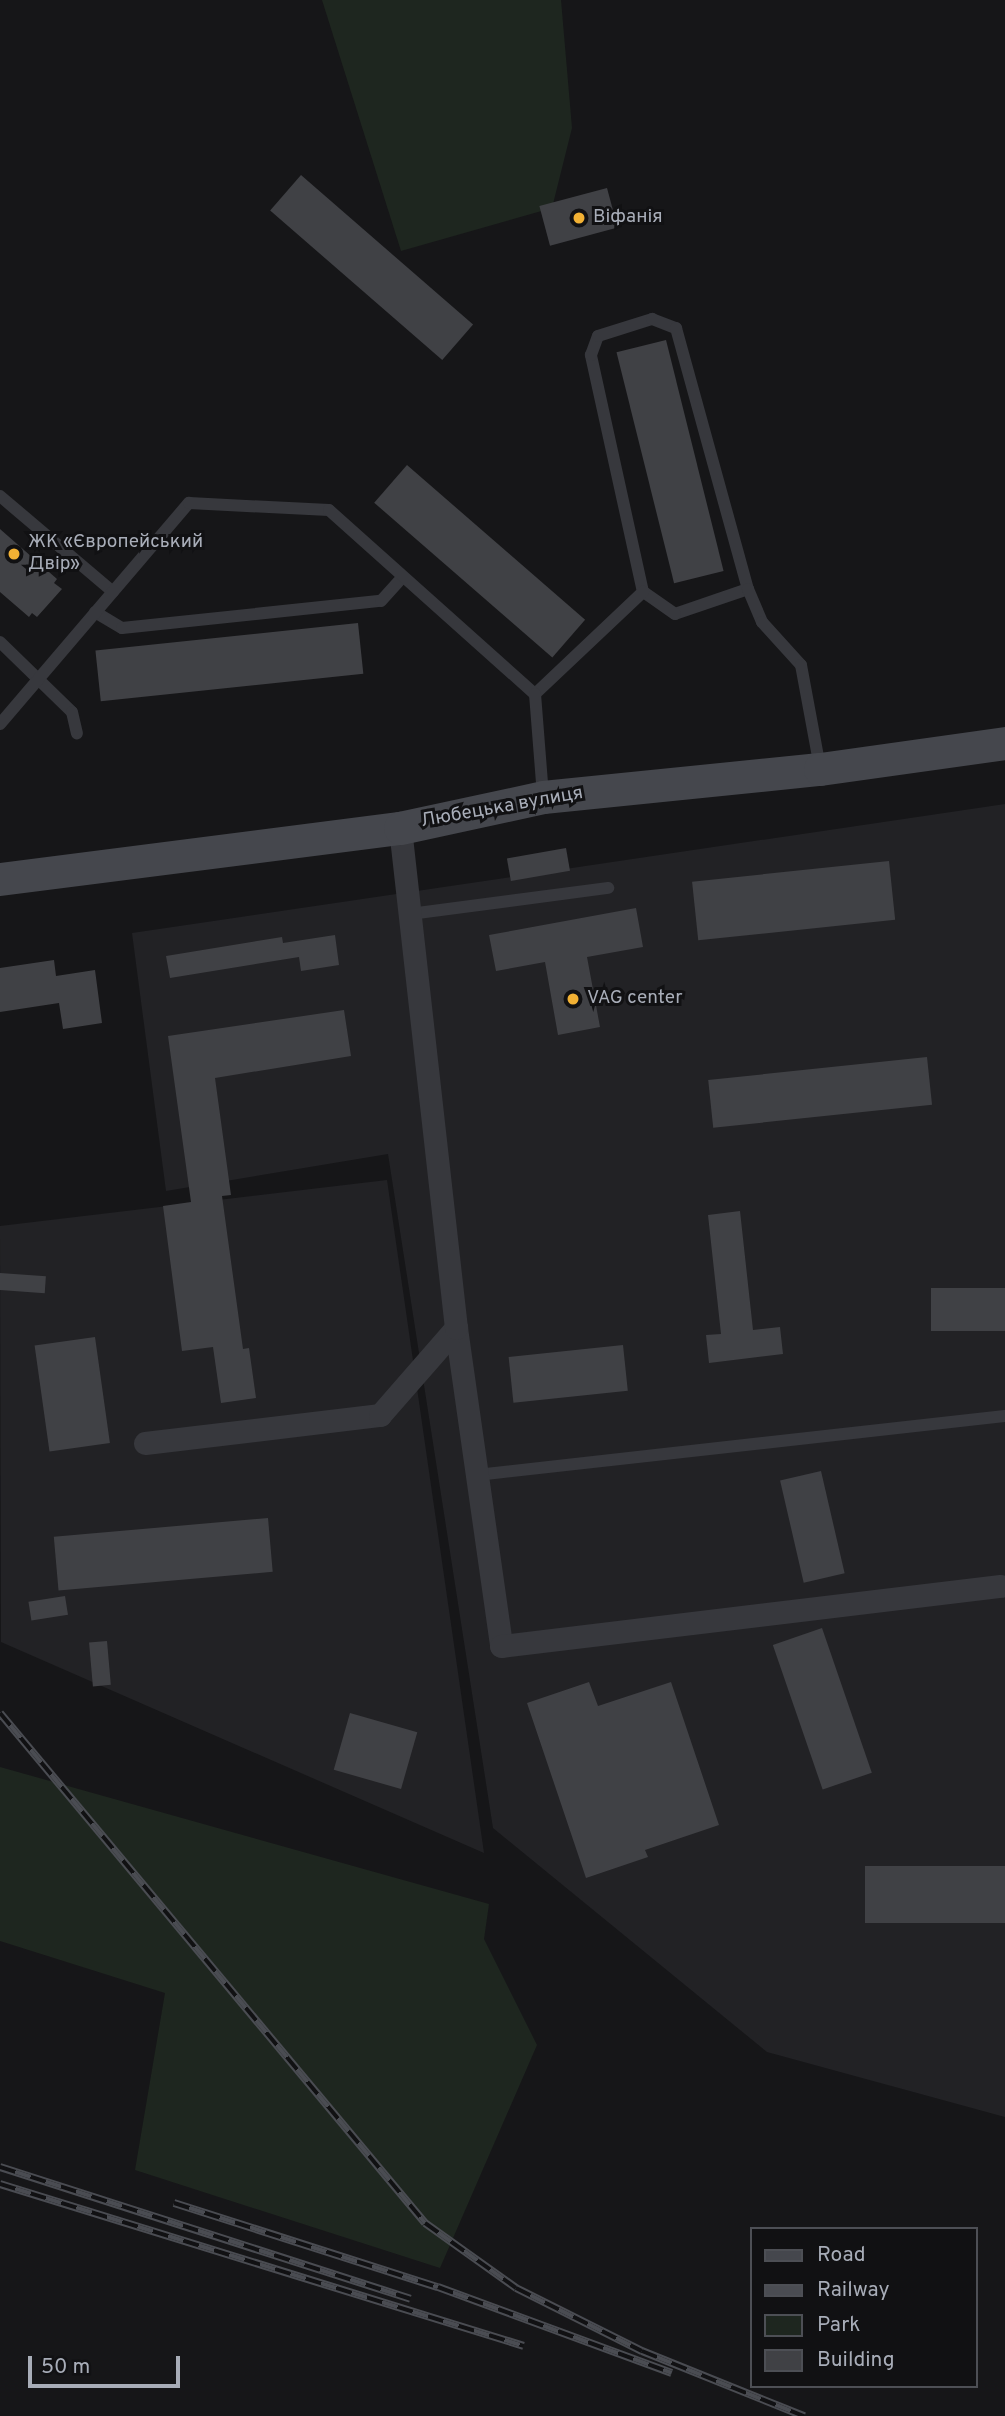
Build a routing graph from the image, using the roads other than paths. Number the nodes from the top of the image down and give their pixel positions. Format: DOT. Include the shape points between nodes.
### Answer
graph roads {
  1 [pos="0,496"];
  2 [pos="402,578"];
  3 [pos="748,589"];
  4 [pos="113,592"];
  5 [pos="643,592"];
  6 [pos="95,612"];
  7 [pos="0,642"];
  8 [pos="38,676"];
  9 [pos="535,694"];
  10 [pos="0,724"];
  11 [pos="77,733"];
  12 [pos="1005,743"];
  13 [pos="820,769"];
  14 [pos="543,797"];
  15 [pos="400,828"];
  16 [pos="0,879"];
  17 [pos="608,888"];
  18 [pos="410,914"];
  19 [pos="456,1328"];
  20 [pos="1005,1416"];
  21 [pos="145,1443"];
  22 [pos="477,1475"];
  23 [pos="1000,1586"];
  1 -- 4 [label="lane"];
  2 -- 4 [label="lane" via="329,510 189,503"];
  2 -- 6 [label="lane" via="381,601 367,603 122,628"];
  2 -- 9 [label="lane"];
  3 -- 5 [label="lane" via="675,614"];
  3 -- 5 [label="lane" via="676,328 652,319 598,336 591,355"];
  3 -- 13 [label="lane" via="762,622 801,665"];
  4 -- 6 [label="lane"];
  5 -- 9 [label="lane"];
  6 -- 8 [label="lane"];
  7 -- 8 [label="lane"];
  8 -- 10 [label="lane"];
  8 -- 11 [label="lane" via="72,712"];
  9 -- 14 [label="lane"];
  12 -- 13 [label="main road, Любецька вулиця"];
  13 -- 14 [label="main road, Любецька вулиця"];
  14 -- 15 [label="main road, Любецька вулиця"];
  15 -- 16 [label="main road, Любецька вулиця"];
  15 -- 18 [label="street"];
  17 -- 18 [label="lane"];
  18 -- 19 [label="street"];
  19 -- 21 [label="street" via="380,1415"];
  19 -- 22 [label="street"];
  20 -- 22 [label="lane"];
  22 -- 23 [label="street" via="501,1646"];
}
